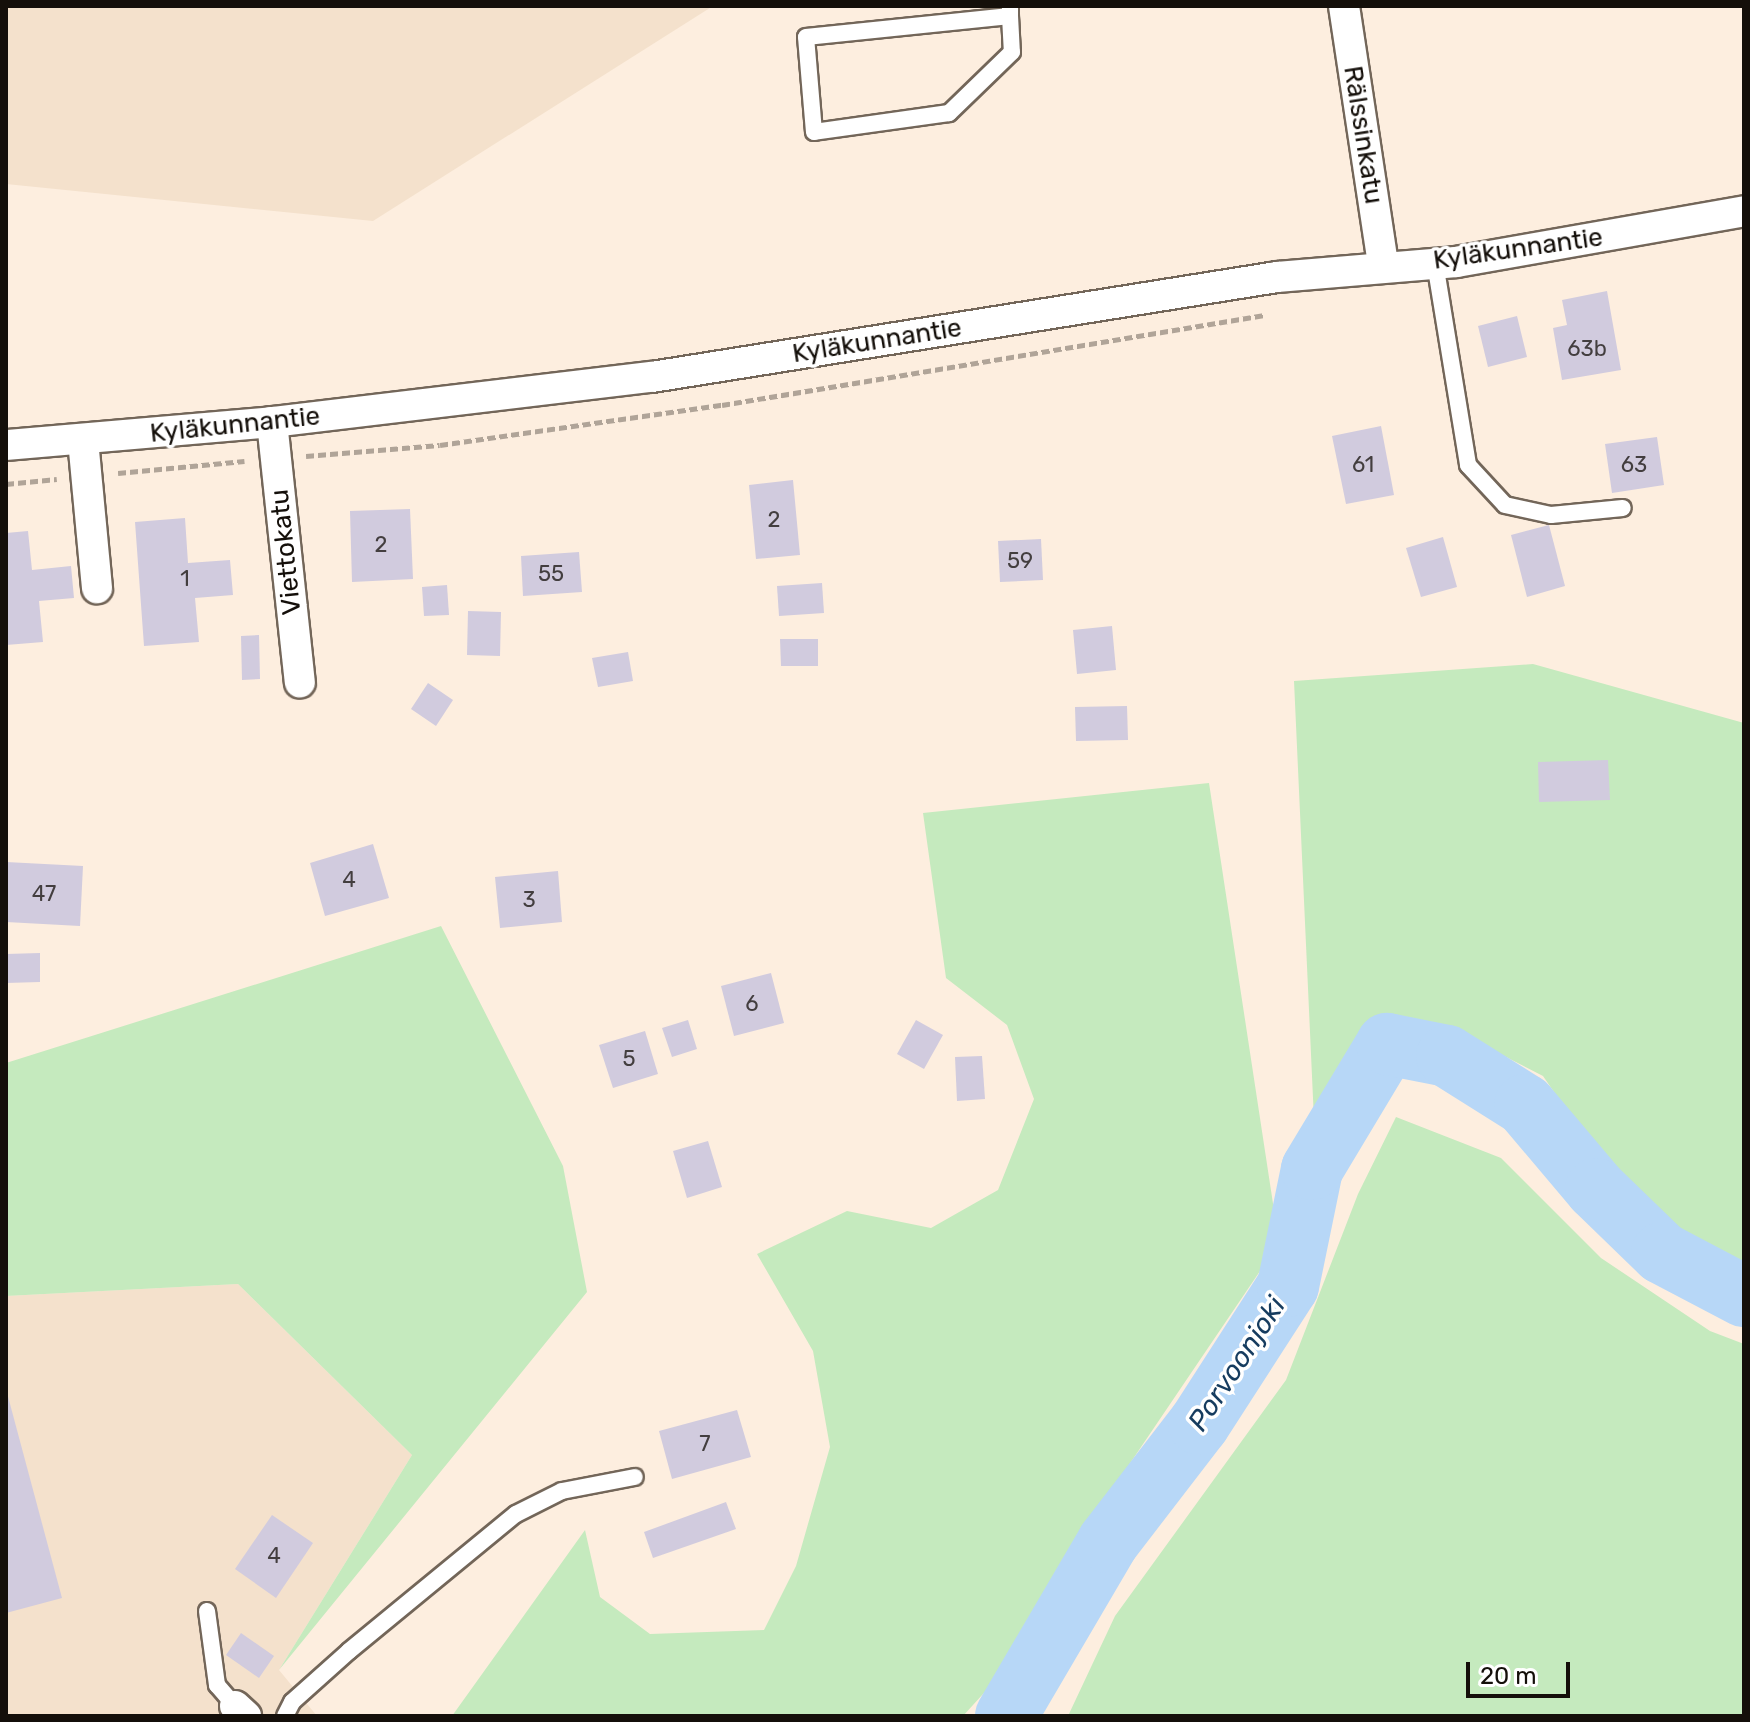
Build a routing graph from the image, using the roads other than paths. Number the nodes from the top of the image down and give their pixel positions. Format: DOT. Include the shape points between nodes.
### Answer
graph roads {
  1 [pos="1344,6"];
  2 [pos="1010,11"];
  3 [pos="1744,211"];
  4 [pos="1435,263"];
  5 [pos="1383,264"];
  6 [pos="272,422"];
  7 [pos="83,440"];
  8 [pos="6,445"];
  9 [pos="1623,508"];
  10 [pos="97,588"];
  11 [pos="300,682"];
  12 [pos="635,1477"];
  13 [pos="207,1611"];
  14 [pos="241,1711"];
  15 [pos="285,1716"];
  1 -- 5 [label="street, Rälssinkatu"];
  2 -- 2 [label="lane" via="1012,52 949,113 814,132 806,37"];
  3 -- 4 [label="street, Kyläkunnantie"];
  4 -- 5 [label="street, Kyläkunnantie"];
  4 -- 9 [label="lane" via="1468,465 1505,505 1551,515"];
  5 -- 6 [label="street, Kyläkunnantie" via="652,377"];
  6 -- 7 [label="street, Kyläkunnantie"];
  6 -- 11 [label="street, Viettokatu"];
  7 -- 8 [label="street, Kyläkunnantie"];
  7 -- 10 [label="street"];
  12 -- 15 [label="lane" via="562,1491 516,1514 349,1651 292,1702"];
  13 -- 14 [label="lane" via="217,1685"];
}
